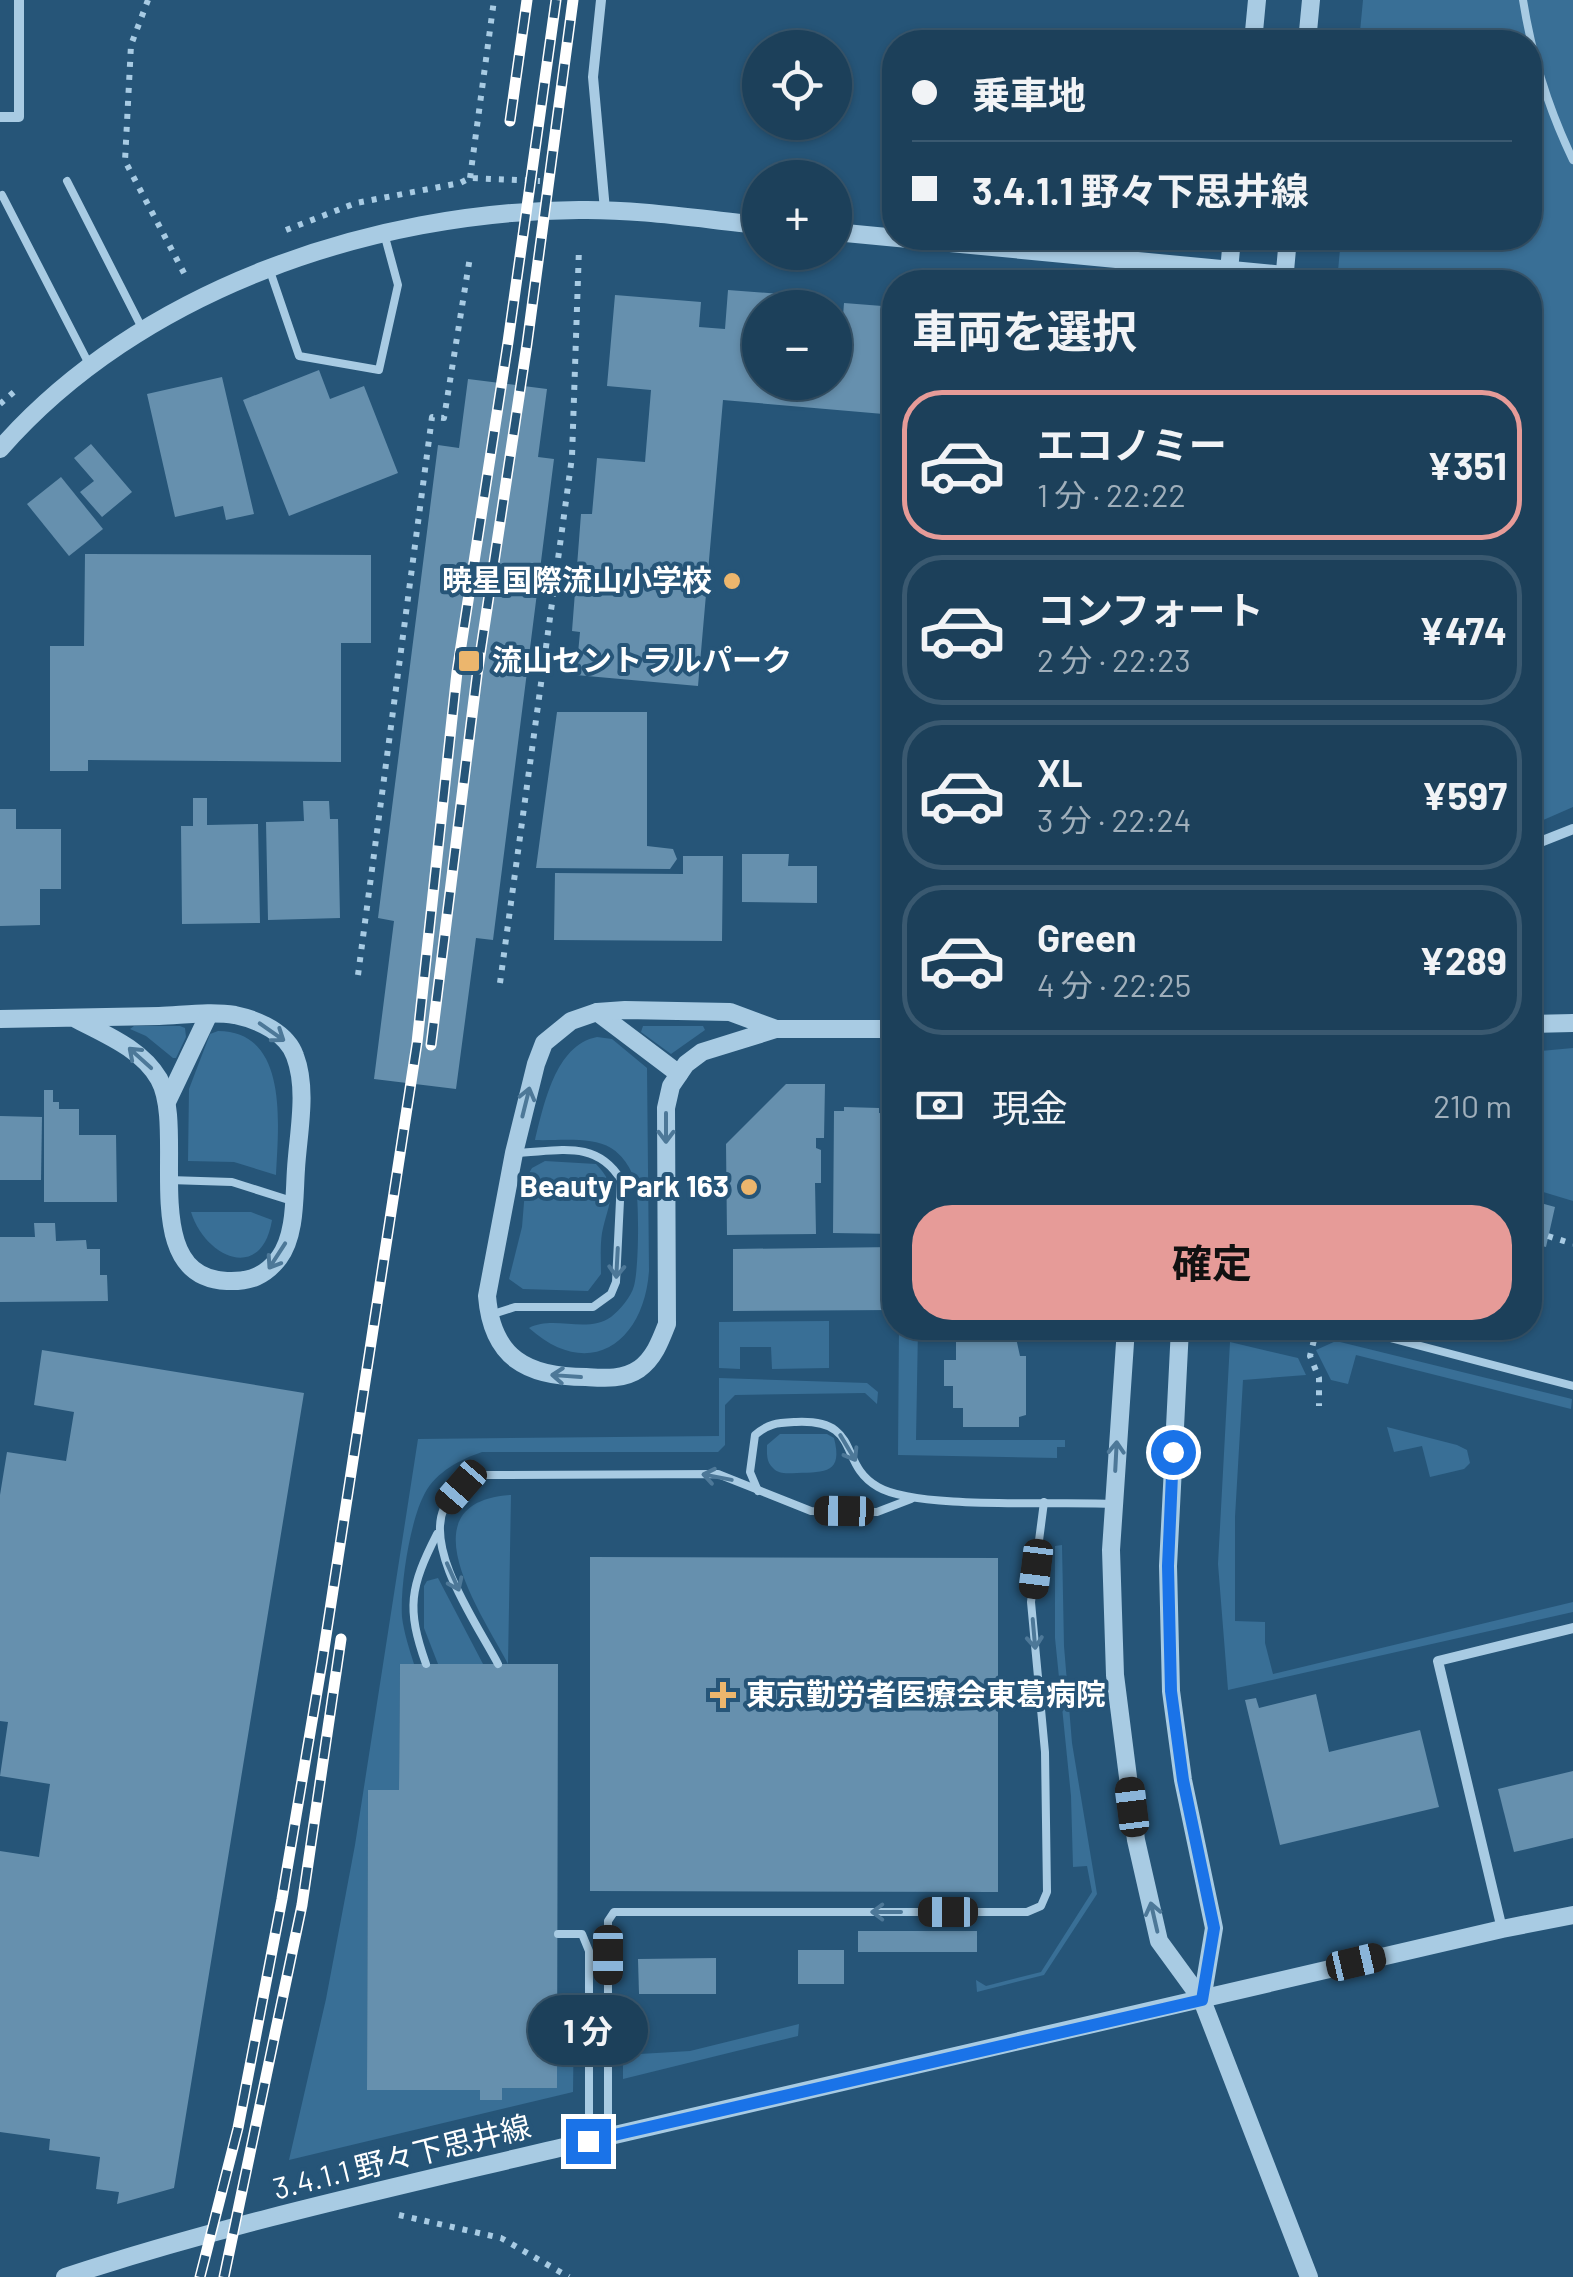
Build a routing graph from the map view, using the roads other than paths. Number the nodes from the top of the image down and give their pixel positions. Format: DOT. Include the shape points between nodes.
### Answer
graph roads {
  1 [pos="19,0"];
  2 [pos="601,0"];
  3 [pos="1257,0"];
  4 [pos="1311,0"];
  5 [pos="1523,0"];
  6 [pos="1253,30"];
  7 [pos="1308,30"];
  8 [pos="1528,30"];
  9 [pos="1542,83"];
  10 [pos="0,118"];
  11 [pos="1573,160"];
  12 [pos="67,182"];
  13 [pos="2,195"];
  14 [pos="606,210"];
  15 [pos="742,223"];
  16 [pos="383,232"];
  17 [pos="852,234"];
  18 [pos="882,237"];
  19 [pos="996,250"];
  20 [pos="269,268"];
  21 [pos="1174,270"];
  22 [pos="143,330"];
  23 [pos="90,366"];
  24 [pos="0,449"];
  25 [pos="1573,829"];
  26 [pos="1542,839"];
  27 [pos="597,1012"];
  28 [pos="208,1014"];
  29 [pos="74,1018"];
  30 [pos="0,1019"];
  31 [pos="1573,1022"];
  32 [pos="1542,1023"];
  33 [pos="776,1029"];
  34 [pos="882,1029"];
  35 [pos="680,1074"];
  36 [pos="168,1100"];
  37 [pos="514,1153"];
  38 [pos="169,1180"];
  39 [pos="294,1202"];
  40 [pos="488,1315"];
  41 [pos="1125,1340"];
  42 [pos="1179,1340"];
  43 [pos="1398,1340"];
  44 [pos="1573,1386"];
  45 [pos="758,1490"];
  46 [pos="911,1499"];
  47 [pos="1044,1502"];
  48 [pos="1113,1504"];
  49 [pos="437,1534"];
  50 [pos="1573,1628"];
  51 [pos="426,1664"];
  52 [pos="498,1664"];
  53 [pos="1573,1915"];
  54 [pos="1502,1928"];
  55 [pos="558,1934"];
  56 [pos="1202,2000"];
  57 [pos="608,2136"];
  58 [pos="588,2141"];
  59 [pos="65,2277"];
  60 [pos="1308,2277"];
  1 -- 10 [label="street" via="19,117"];
  2 -- 14 [label="street" via="593,77"];
  3 -- 6 [label="street"];
  4 -- 7 [label="street"];
  5 -- 8 [label="lane"];
  9 -- 11 [label="lane"];
  12 -- 22 [label="lane"];
  13 -- 23 [label="lane"];
  14 -- 15 [label="street"];
  14 -- 16 [label="street" via="452,220"];
  16 -- 20 [label="street"];
  16 -- 20 [label="lane" via="398,286 379,370 299,356"];
  17 -- 18 [label="street"];
  19 -- 21 [label="street"];
  20 -- 22 [label="street"];
  22 -- 23 [label="street"];
  23 -- 24 [label="street"];
  25 -- 26 [label="street"];
  27 -- 33 [label="street" via="730,1012"];
  27 -- 35 [label="street"];
  37 -- 27 [label="street, one-way" via="544,1043 571,1021"];
  28 -- 29 [label="street"];
  28 -- 36 [label="street"];
  28 -- 39 [label="street, one-way" via="272,1029 294,1052 300,1076"];
  29 -- 30 [label="street"];
  36 -- 29 [label="street, one-way" via="148,1063"];
  31 -- 32 [label="street"];
  33 -- 34 [label="street"];
  33 -- 35 [label="street" via="702,1052"];
  35 -- 40 [label="street, one-way" via="666,1108 667,1324 656,1352 637,1371 617,1378 536,1372 512,1358"];
  36 -- 38 [label="street"];
  37 -- 40 [label="street"];
  37 -- 40 [label="lane, one-way" via="590,1151 613,1167 621,1180 616,1282 593,1307 514,1307"];
  38 -- 39 [label="lane" via="232,1182"];
  39 -- 38 [label="street, one-way" via="282,1254 264,1274 221,1281 204,1276 175,1245"];
  48 -- 41 [label="street, one-way"];
  42 -- 56 [label="street" via="1168,1566 1171,1691 1214,1928"];
  43 -- 44 [label="lane"];
  45 -- 46 [label="lane" via="810,1510 877,1512"];
  45 -- 46 [label="lane, one-way" via="750,1472 755,1436 769,1423 820,1421 842,1436 862,1474 878,1488"];
  45 -- 49 [label="lane, one-way" via="718,1474 486,1475 461,1487 445,1506"];
  46 -- 47 [label="lane"];
  47 -- 48 [label="lane"];
  47 -- 57 [label="lane, one-way" via="1032,1602 1045,1752 1047,1892 1040,1906 1027,1912 614,1912 608,1921"];
  56 -- 48 [label="street, one-way" via="1160,1940 1136,1840 1114,1675"];
  49 -- 51 [label="lane" via="412,1601"];
  49 -- 52 [label="lane, one-way" via="450,1574"];
  50 -- 54 [label="street" via="1438,1661"];
  53 -- 54 [label="street, 3.4.1.1 野々下思井線"];
  54 -- 56 [label="street, 3.4.1.1 野々下思井線"];
  55 -- 58 [label="lane" via="582,1934 589,1950"];
  56 -- 57 [label="street, 3.4.1.1 野々下思井線"];
  56 -- 60 [label="street"];
  57 -- 58 [label="street, 3.4.1.1 野々下思井線"];
  58 -- 59 [label="street, 3.4.1.1 野々下思井線" via="139,2252"];
}
